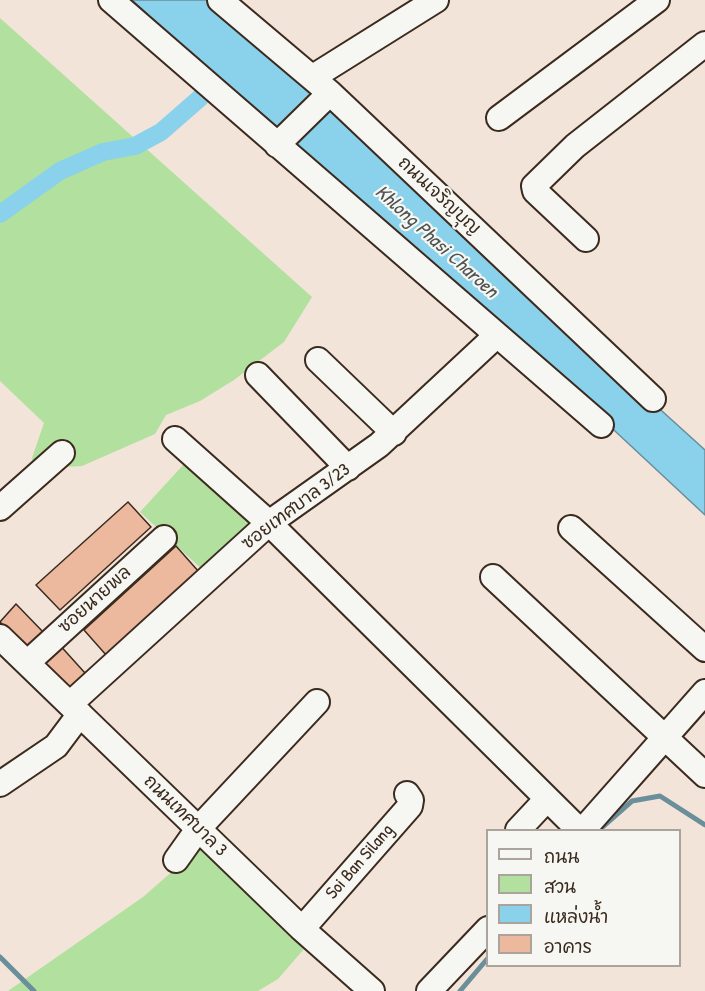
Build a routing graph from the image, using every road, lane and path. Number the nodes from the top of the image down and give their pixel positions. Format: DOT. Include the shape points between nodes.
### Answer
graph roads {
  1 [pos="111,0"];
  2 [pos="220,0"];
  3 [pos="436,0"];
  4 [pos="657,0"];
  5 [pos="705,44"];
  6 [pos="322,90"];
  7 [pos="500,118"];
  8 [pos="279,142"];
  9 [pos="586,239"];
  10 [pos="497,335"];
  11 [pos="318,360"];
  12 [pos="258,375"];
  13 [pos="653,399"];
  14 [pos="601,425"];
  15 [pos="394,433"];
  16 [pos="175,439"];
  17 [pos="62,453"];
  18 [pos="348,468"];
  19 [pos="0,508"];
  20 [pos="269,523"];
  21 [pos="571,528"];
  22 [pos="164,538"];
  23 [pos="493,577"];
  24 [pos="0,637"];
  25 [pos="705,649"];
  26 [pos="27,663"];
  27 [pos="705,692"];
  28 [pos="317,702"];
  29 [pos="75,709"];
  30 [pos="666,736"];
  31 [pos="705,775"];
  32 [pos="0,784"];
  33 [pos="407,794"];
  34 [pos="547,799"];
  35 [pos="198,829"];
  36 [pos="520,829"];
  37 [pos="579,829"];
  38 [pos="583,829"];
  39 [pos="176,860"];
  40 [pos="302,929"];
  41 [pos="486,931"];
  42 [pos="372,991"];
  43 [pos="429,991"];
  1 -- 8 [label="street"];
  2 -- 6 [label="street, ถนนเจริญบุญ"];
  3 -- 6 [label="street"];
  4 -- 7 [label="street"];
  5 -- 9 [label="street" via="575,146 534,186"];
  6 -- 8 [label="street"];
  6 -- 13 [label="street, ถนนเจริญบุญ"];
  8 -- 10 [label="street"];
  10 -- 14 [label="street"];
  10 -- 15 [label="street, ซอยเทศบาล 3/23"];
  11 -- 15 [label="street"];
  12 -- 18 [label="street"];
  15 -- 18 [label="street, ซอยเทศบาล 3/23"];
  16 -- 20 [label="street"];
  17 -- 19 [label="street"];
  18 -- 20 [label="street, ซอยเทศบาล 3/23"];
  20 -- 29 [label="street, ซอยเทศบาล 3/23"];
  20 -- 34 [label="street"];
  21 -- 25 [label="street"];
  22 -- 26 [label="street, ซอยนายพล"];
  23 -- 30 [label="street"];
  24 -- 26 [label="street, ถนนเทศบาล 3"];
  26 -- 29 [label="street, ถนนเทศบาล 3"];
  27 -- 30 [label="street"];
  28 -- 35 [label="street"];
  29 -- 32 [label="street, ซอยเทศบาล 3/23" via="56,746"];
  29 -- 35 [label="street, ถนนเทศบาล 3"];
  30 -- 31 [label="street"];
  30 -- 38 [label="street"];
  33 -- 40 [label="street, Soi Ban Silang" via="410,806"];
  34 -- 36 [label="street"];
  34 -- 37 [label="street"];
  35 -- 39 [label="street"];
  35 -- 40 [label="street, ถนนเทศบาล 3"];
  40 -- 42 [label="street, ถนนเทศบาล 3"];
  41 -- 43 [label="street"];
}
